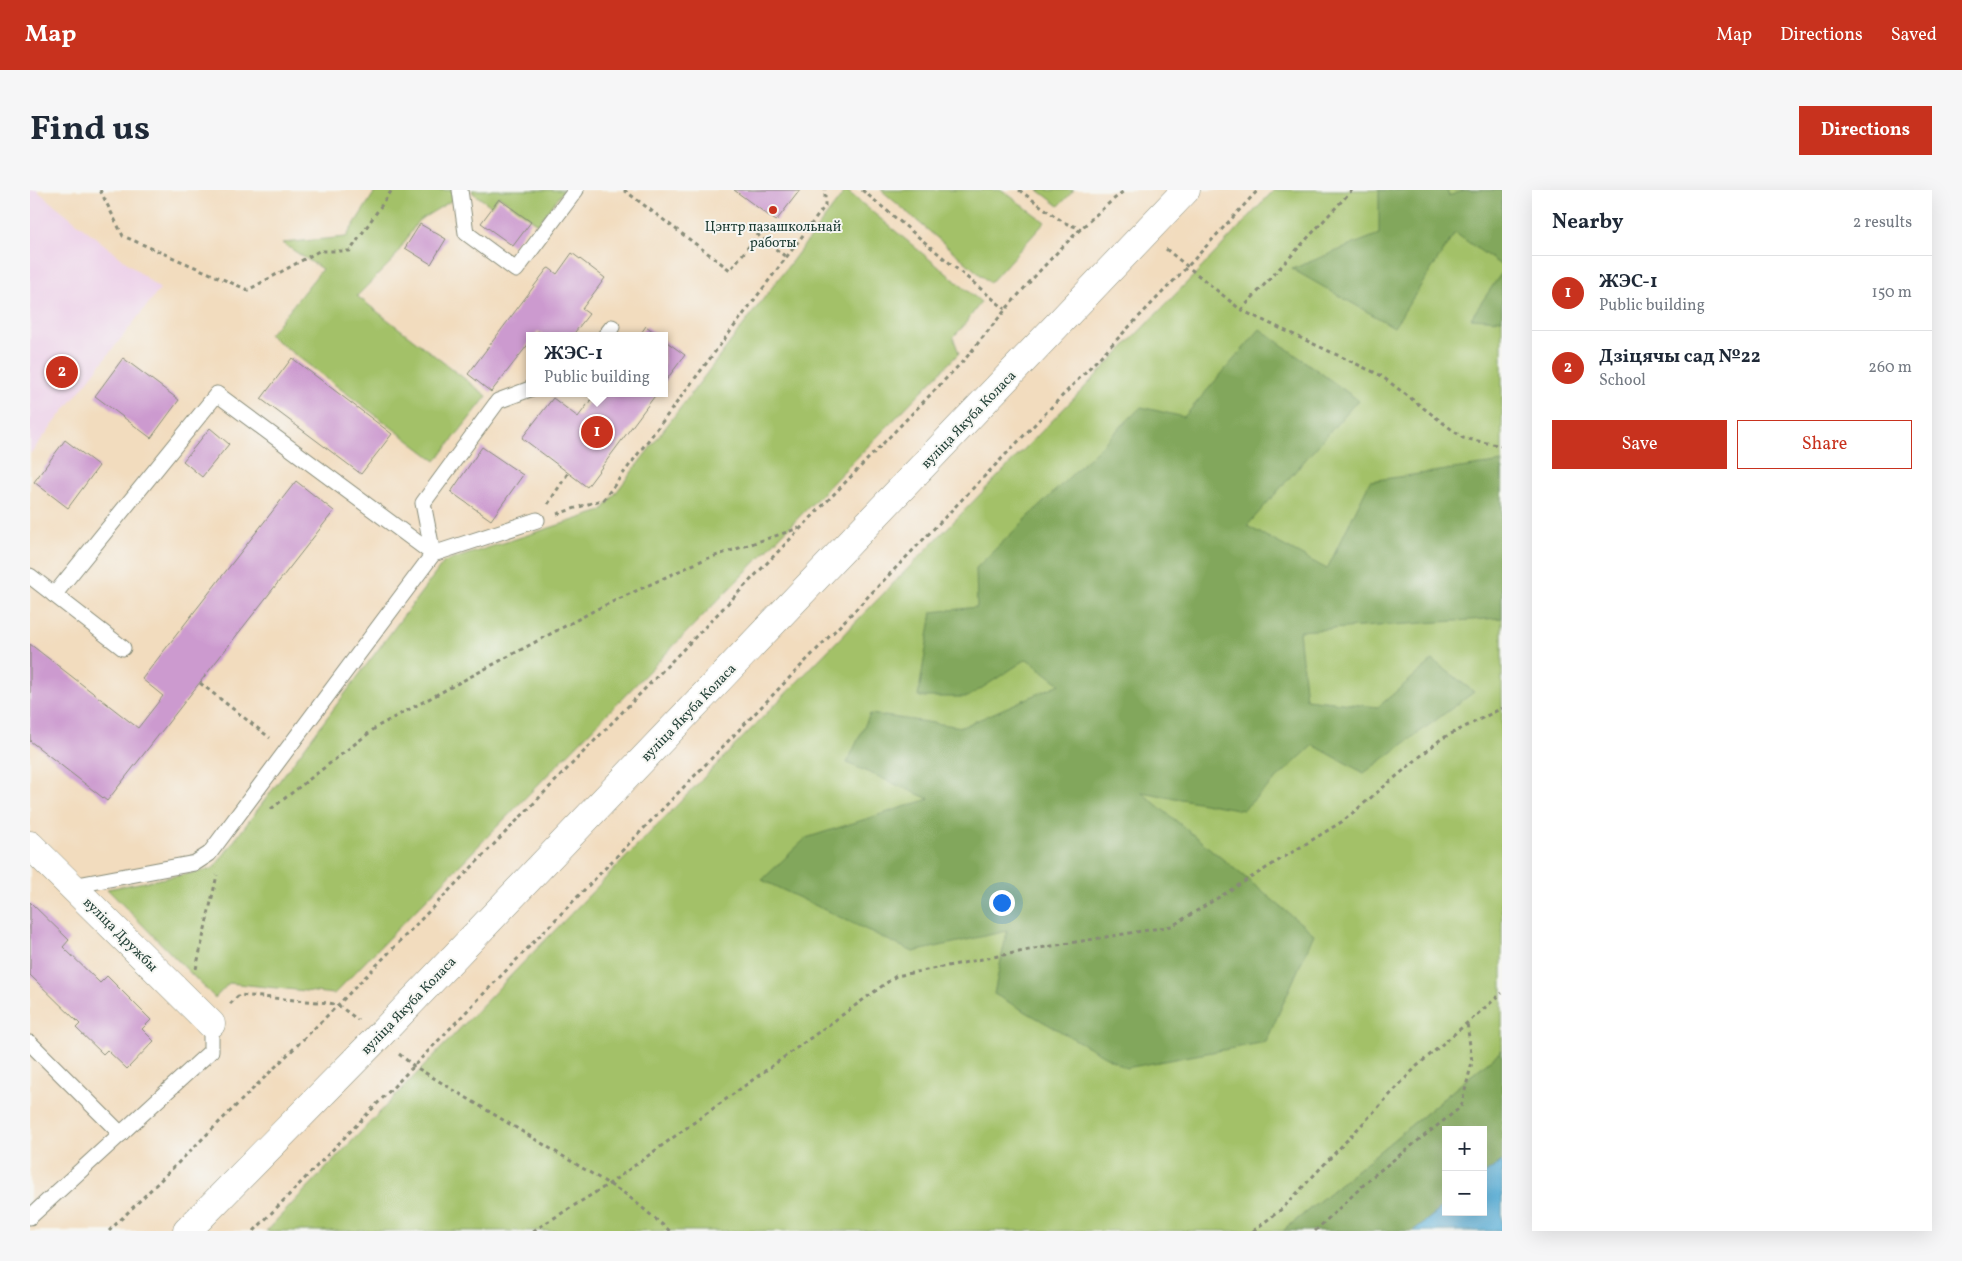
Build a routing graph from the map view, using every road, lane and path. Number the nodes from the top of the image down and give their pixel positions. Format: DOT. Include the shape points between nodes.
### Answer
graph roads {
  1 [pos="100,190"];
  2 [pos="392,190"];
  3 [pos="460,190"];
  4 [pos="576,190"];
  5 [pos="624,190"];
  6 [pos="824,190"];
  7 [pos="862,190"];
  8 [pos="1019,190"];
  9 [pos="1125,190"];
  10 [pos="1186,190"];
  11 [pos="1258,190"];
  12 [pos="1352,190"];
  13 [pos="1081,229"];
  14 [pos="786,257"];
  15 [pos="1188,266"];
  16 [pos="1005,309"];
  17 [pos="1242,310"];
  18 [pos="526,390"];
  19 [pos="1502,446"];
  20 [pos="568,473"];
  21 [pos="537,520"];
  22 [pos="801,527"];
  23 [pos="433,554"];
  24 [pos="30,576"];
  25 [pos="54,595"];
  26 [pos="123,648"];
  27 [pos="200,683"];
  28 [pos="1502,708"];
  29 [pos="286,751"];
  30 [pos="268,811"];
  31 [pos="30,845"];
  32 [pos="218,868"];
  33 [pos="72,886"];
  34 [pos="1502,993"];
  35 [pos="239,995"];
  36 [pos="189,1002"];
  37 [pos="329,1003"];
  38 [pos="1467,1022"];
  39 [pos="211,1024"];
  40 [pos="30,1043"];
  41 [pos="414,1066"];
  42 [pos="121,1134"];
  43 [pos="609,1184"];
  44 [pos="30,1217"];
  45 [pos="109,1231"];
  46 [pos="187,1231"];
  47 [pos="254,1231"];
  48 [pos="533,1231"];
  49 [pos="670,1231"];
  50 [pos="1253,1231"];
  51 [pos="1315,1231"];
  1 -- 2 [label="path" via="123,236 248,290 319,251 350,251"];
  3 -- 4 [label="lane" via="466,233 516,270"];
  5 -- 14 [label="path" via="730,270 758,235"];
  6 -- 14 [label="path" via="825,206"];
  7 -- 16 [label="path"];
  8 -- 13 [label="path" via="1063,222"];
  9 -- 13 [label="path"];
  10 -- 46 [label="street, вуліца Якуба Коласа" via="393,1021"];
  11 -- 15 [label="path"];
  12 -- 17 [label="path"];
  13 -- 16 [label="path"];
  14 -- 21 [label="path" via="604,499"];
  15 -- 17 [label="path"];
  15 -- 41 [label="path"];
  16 -- 22 [label="path" via="966,358"];
  17 -- 19 [label="path" via="1380,375 1463,438"];
  18 -- 23 [label="lane" via="498,401 423,503"];
  20 -- 21 [label="path"];
  21 -- 23 [label="lane"];
  22 -- 30 [label="path" via="703,560 600,608 378,726"];
  22 -- 45 [label="path" via="338,1005"];
  23 -- 25 [label="lane" via="217,394"];
  23 -- 29 [label="lane"];
  24 -- 25 [label="lane"];
  25 -- 26 [label="lane"];
  27 -- 29 [label="path"];
  28 -- 43 [label="path" via="1441,739 1343,821 1172,926 896,976"];
  29 -- 33 [label="lane" via="209,854 196,863"];
  31 -- 33 [label="street, вуліца Дружбы"];
  32 -- 36 [label="path"];
  33 -- 36 [label="street, вуліца Дружбы"];
  34 -- 38 [label="path"];
  35 -- 37 [label="path"];
  36 -- 39 [label="street, вуліца Дружбы"];
  38 -- 50 [label="path" via="1417,1066 1283,1208"];
  38 -- 51 [label="path" via="1472,1062 1461,1107 1373,1176"];
  39 -- 42 [label="lane" via="211,1051"];
  40 -- 42 [label="lane"];
  41 -- 43 [label="path"];
  41 -- 47 [label="path"];
  42 -- 44 [label="lane"];
  43 -- 48 [label="path"];
  43 -- 49 [label="path"];
}
